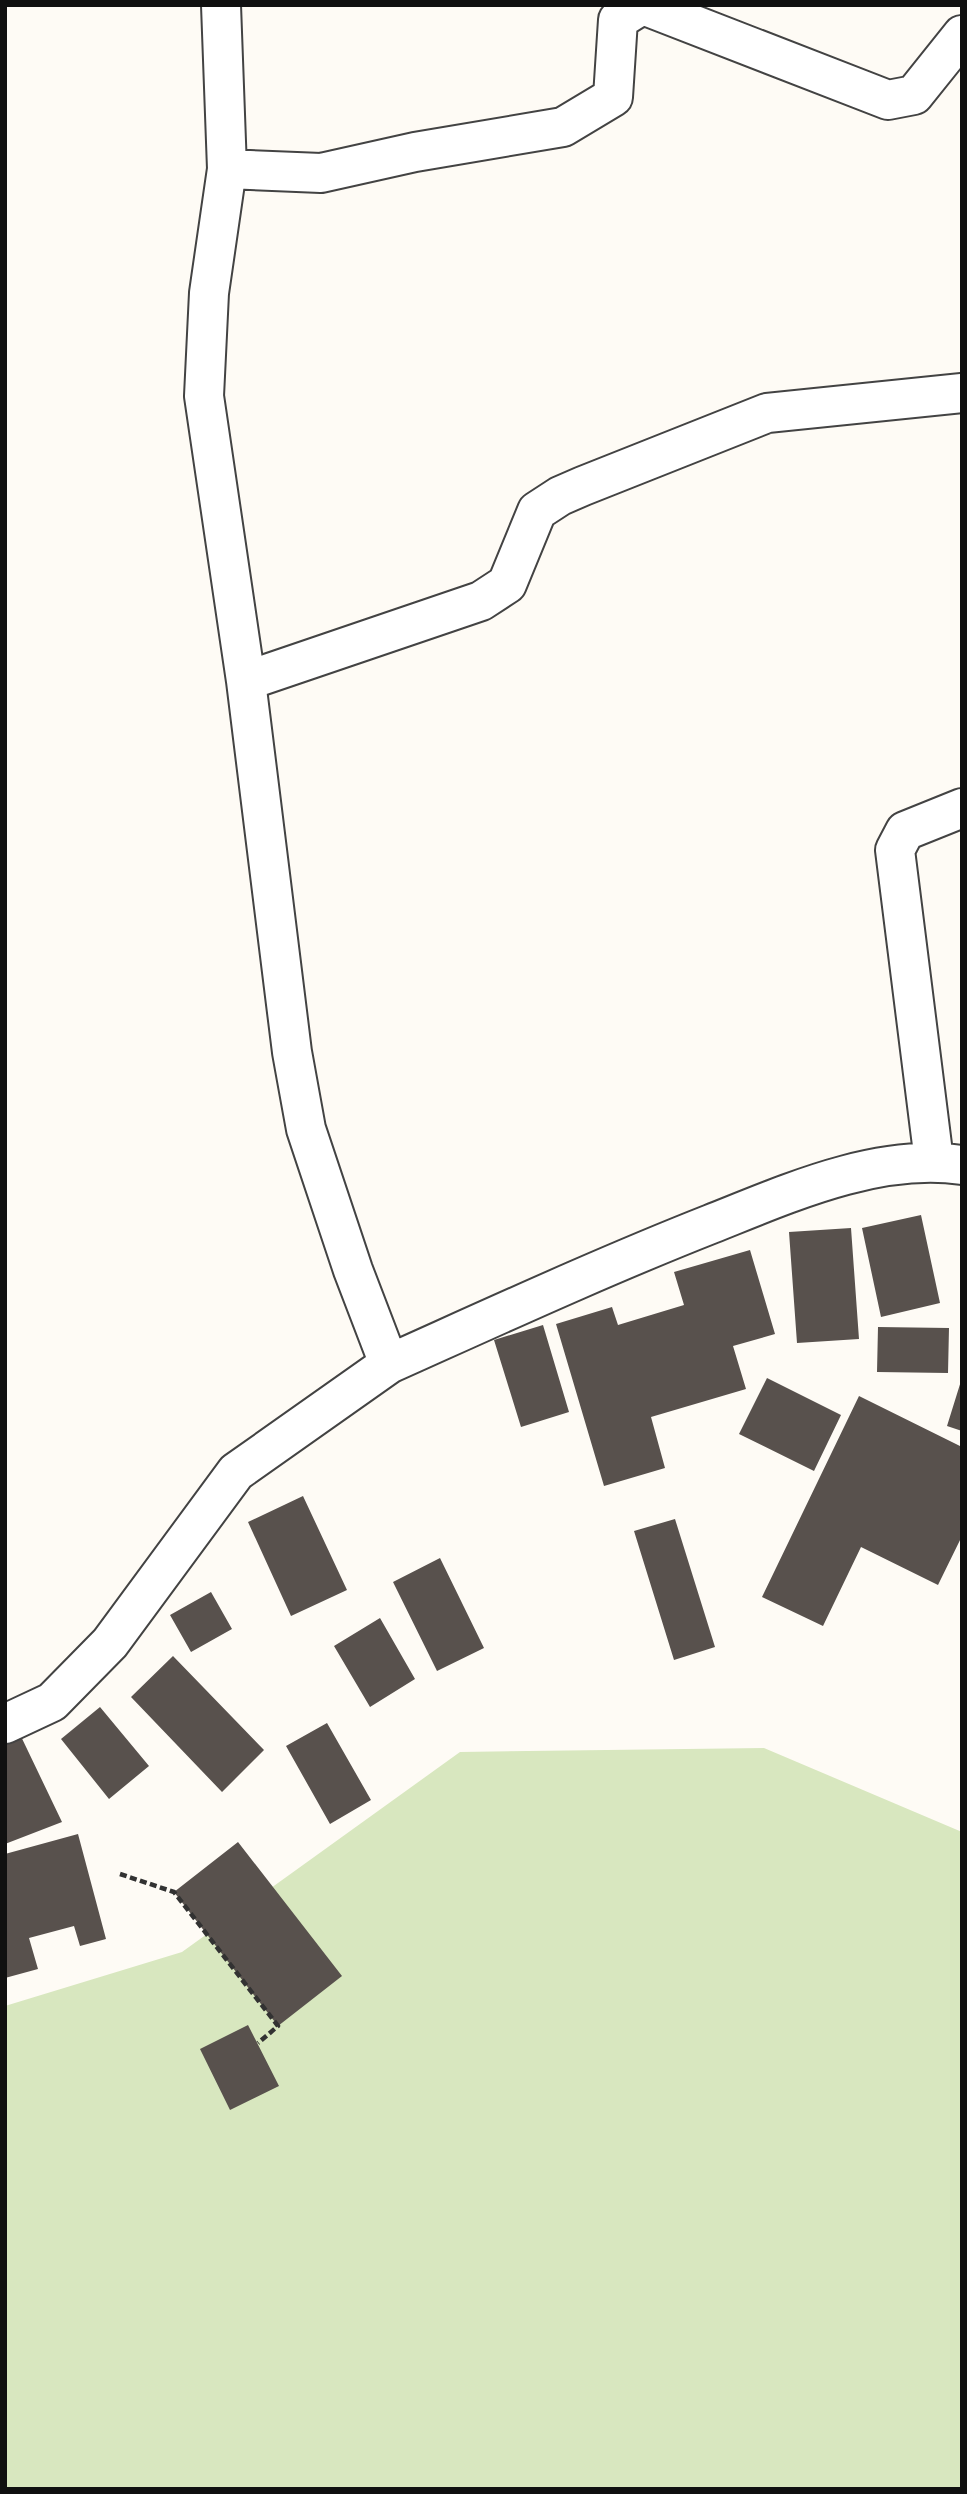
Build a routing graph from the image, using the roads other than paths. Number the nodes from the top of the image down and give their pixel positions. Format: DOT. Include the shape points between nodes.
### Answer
graph roads {
  1 [pos="221,5"];
  2 [pos="643,5"];
  3 [pos="962,35"];
  4 [pos="227,169"];
  5 [pos="962,393"];
  6 [pos="246,681"];
  7 [pos="962,808"];
  8 [pos="948,1163"];
  9 [pos="389,1364"];
  10 [pos="5,1724"];
  1 -- 4 [label="street"];
  2 -- 3 [label="street" via="888,100 914,95"];
  2 -- 4 [label="street" via="618,20 613,97 563,127 321,173"];
  4 -- 6 [label="street" via="209,293 204,396"];
  5 -- 6 [label="street" via="767,414 583,486 537,511 507,584 481,601"];
  6 -- 9 [label="street" via="292,1052 306,1129"];
  7 -- 8 [label="street" via="905,831 895,850"];
  8 -- 9 [label="street" via="882,1167 787,1194 619,1260"];
  9 -- 10 [label="street" via="236,1472 110,1643 51,1702"];
}
